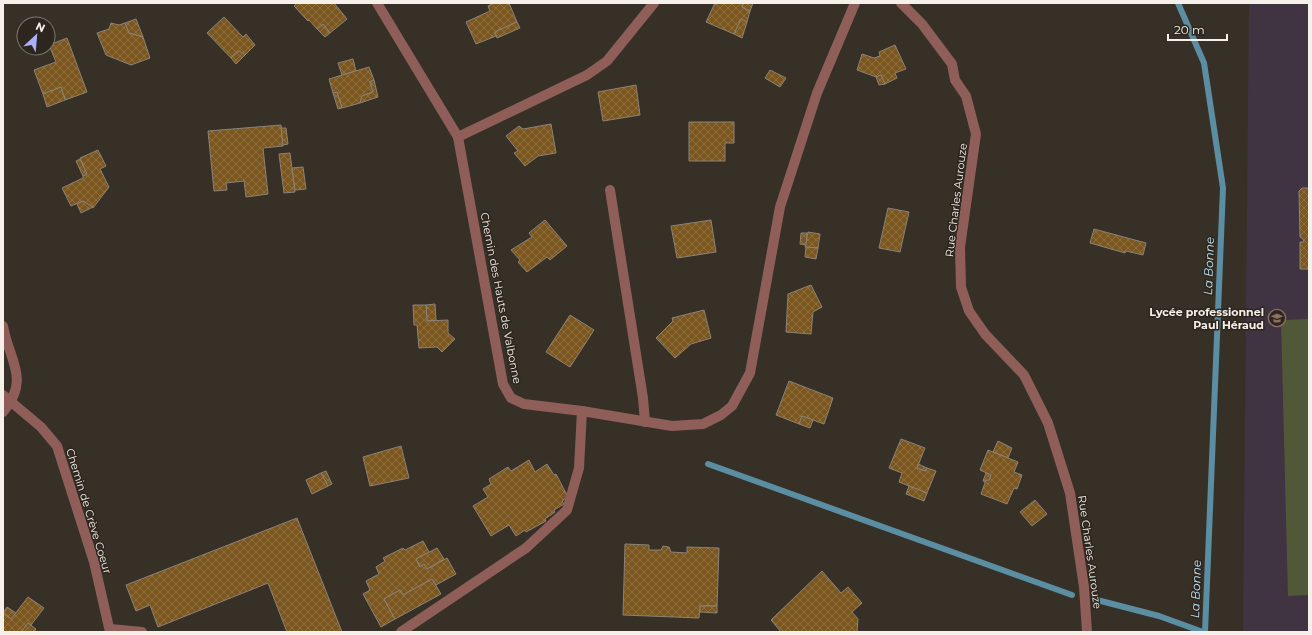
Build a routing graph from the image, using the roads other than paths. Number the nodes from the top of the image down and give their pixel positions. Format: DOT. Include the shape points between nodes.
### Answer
graph roads {
  1 [pos="377,3"];
  2 [pos="654,3"];
  3 [pos="855,3"];
  4 [pos="901,3"];
  5 [pos="458,137"];
  6 [pos="610,190"];
  7 [pos="3,326"];
  8 [pos="3,394"];
  9 [pos="12,402"];
  10 [pos="582,411"];
  11 [pos="3,412"];
  12 [pos="645,422"];
  13 [pos="110,631"];
  14 [pos="142,632"];
  15 [pos="401,632"];
  16 [pos="1087,632"];
  1 -- 5 [label="street, Chemin des Hauts de Valbonne"];
  2 -- 5 [label="street" via="607,61 587,75"];
  3 -- 12 [label="street, Chemin des Hauts de Valbonne" via="817,93 780,207 750,373 741,391 732,406 703,424 672,426"];
  4 -- 16 [label="street, Rue Charles Aurouze" via="922,24 952,64 955,80 966,96 976,134 960,247 961,287 969,311 986,334 1024,375 1048,423 1070,493 1084,587"];
  5 -- 10 [label="street, Chemin des Hauts de Valbonne" via="504,384 511,398 524,404"];
  6 -- 12 [label="street"];
  7 -- 9 [label="street" via="17,373 17,388"];
  8 -- 9 [label="street, Chemin de Crève Coeur"];
  9 -- 11 [label="street"];
  9 -- 13 [label="street, Chemin de Crève Coeur" via="41,427 57,446 94,562"];
  10 -- 12 [label="street, Chemin des Hauts de Valbonne"];
  10 -- 15 [label="street" via="579,468 567,510 526,548"];
  13 -- 14 [label="street"];
}
